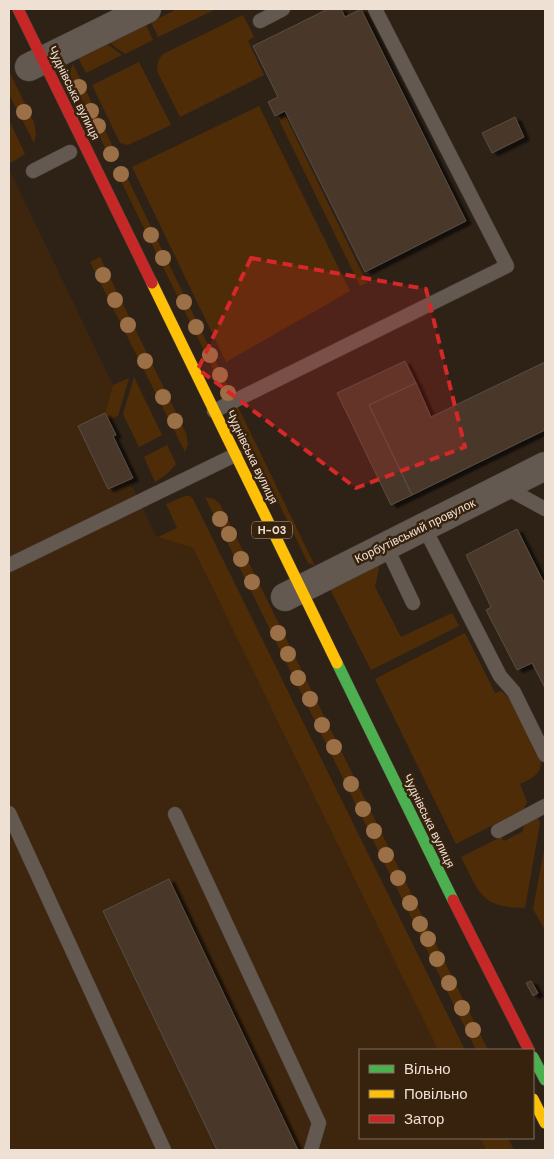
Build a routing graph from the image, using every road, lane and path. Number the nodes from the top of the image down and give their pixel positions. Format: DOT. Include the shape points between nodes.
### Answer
graph roads {
  1 [pos="18,9"];
  2 [pos="147,9"];
  3 [pos="283,9"];
  4 [pos="375,9"];
  5 [pos="260,20"];
  6 [pos="33,66"];
  7 [pos="70,153"];
  8 [pos="34,171"];
  9 [pos="214,412"];
  10 [pos="235,455"];
  11 [pos="545,466"];
  12 [pos="505,487"];
  13 [pos="545,509"];
  14 [pos="424,527"];
  15 [pos="386,546"];
  16 [pos="9,565"];
  17 [pos="289,595"];
  18 [pos="413,603"];
  19 [pos="545,755"];
  20 [pos="545,806"];
  21 [pos="9,813"];
  22 [pos="175,814"];
  23 [pos="498,830"];
  24 [pos="528,1049"];
  25 [pos="534,1059"];
  26 [pos="545,1080"];
  27 [pos="164,1150"];
  28 [pos="311,1150"];
  1 -- 6 [label="main road, Чуднівська вулиця / Н-03"];
  2 -- 6 [label="street"];
  3 -- 5 [label="lane"];
  4 -- 9 [label="lane" via="507,266"];
  6 -- 9 [label="main road, Чуднівська вулиця / Н-03"];
  7 -- 8 [label="lane"];
  9 -- 10 [label="main road, Чуднівська вулиця / Н-03"];
  10 -- 16 [label="lane"];
  10 -- 17 [label="main road, Чуднівська вулиця / Н-03"];
  11 -- 12 [label="street, Корбутівський провулок"];
  12 -- 13 [label="lane"];
  12 -- 14 [label="street, Корбутівський провулок"];
  14 -- 15 [label="street, Корбутівський провулок"];
  14 -- 19 [label="lane" via="500,676 514,692"];
  15 -- 17 [label="street, Корбутівський провулок"];
  15 -- 18 [label="lane"];
  17 -- 24 [label="main road, Чуднівська вулиця / Н-03" via="437,869"];
  20 -- 23 [label="lane"];
  21 -- 27 [label="lane"];
  22 -- 28 [label="lane" via="319,1123"];
  25 -- 26 [label="main road"];
}
